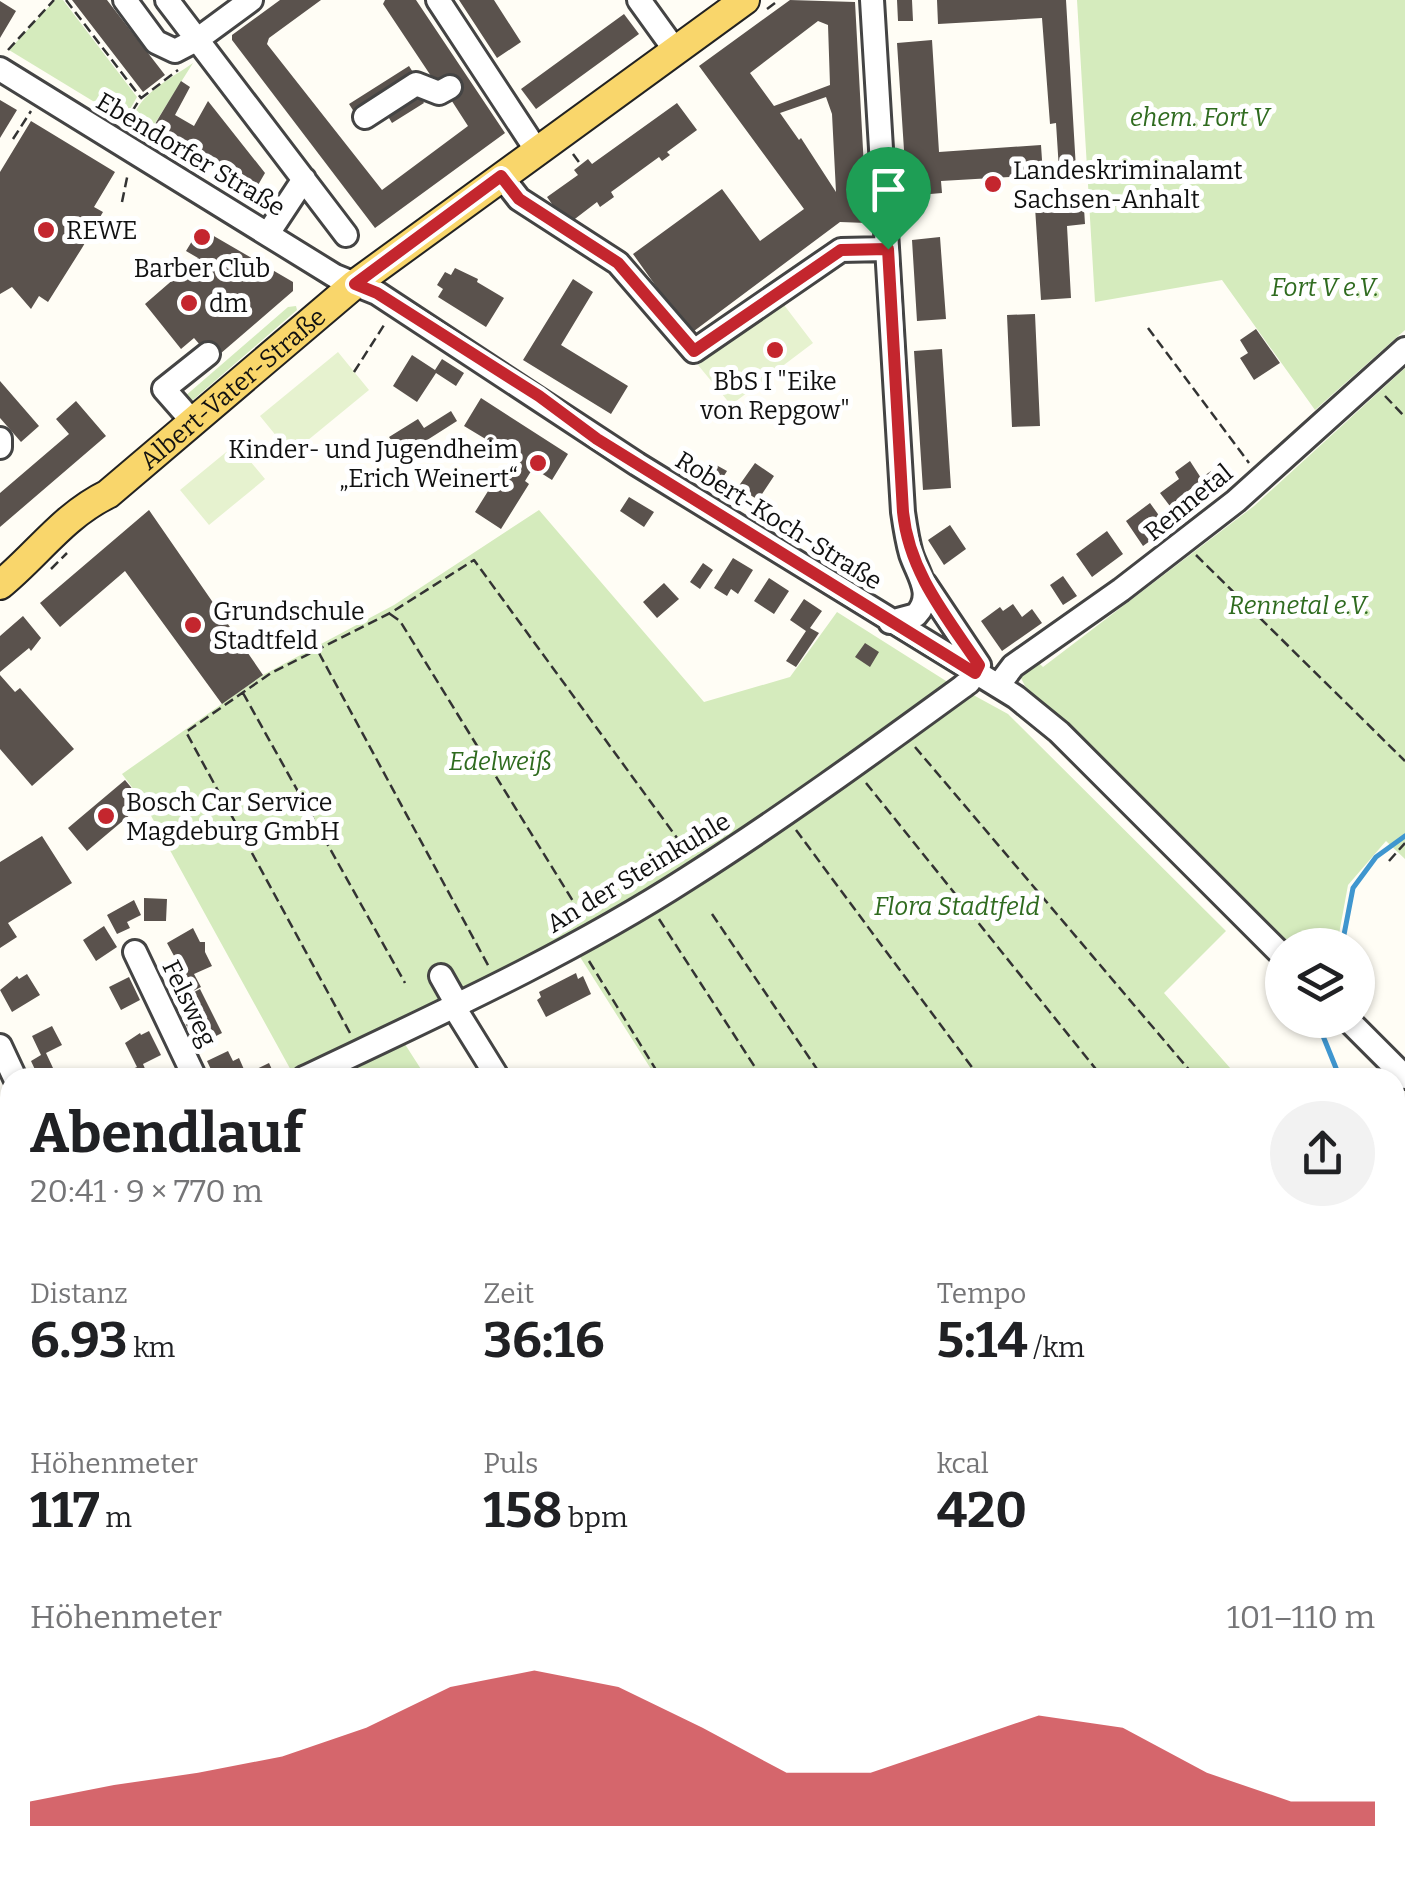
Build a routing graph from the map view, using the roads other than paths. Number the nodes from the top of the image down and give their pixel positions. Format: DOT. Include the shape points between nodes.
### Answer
graph roads {
  1 [pos="125,0"];
  2 [pos="167,0"];
  3 [pos="251,0"];
  4 [pos="438,0"];
  5 [pos="639,0"];
  6 [pos="745,0"];
  7 [pos="872,0"];
  8 [pos="202,45"];
  9 [pos="675,50"];
  10 [pos="4,60"];
  11 [pos="466,77"];
  12 [pos="365,118"];
  13 [pos="537,150"];
  14 [pos="501,176"];
  15 [pos="304,179"];
  16 [pos="269,232"];
  17 [pos="346,235"];
  18 [pos="888,249"];
  19 [pos="355,284"];
  20 [pos="1405,349"];
  21 [pos="208,354"];
  22 [pos="193,422"];
  23 [pos="925,584"];
  24 [pos="0,585"];
  25 [pos="890,622"];
  26 [pos="975,673"];
  27 [pos="998,686"];
  28 [pos="1265,938"];
  29 [pos="135,952"];
  30 [pos="441,976"];
  31 [pos="454,1007"];
  32 [pos="1364,1038"];
  33 [pos="190,1068"];
  34 [pos="325,1068"];
  35 [pos="492,1068"];
  36 [pos="1390,1068"];
  1 -- 8 [label="street" via="167,50"];
  2 -- 8 [label="street"];
  3 -- 8 [label="street"];
  4 -- 11 [label="street"];
  5 -- 9 [label="street"];
  6 -- 9 [label="main road, Albert-Vater-Straße"];
  7 -- 18 [label="street"];
  8 -- 15 [label="street"];
  9 -- 13 [label="main road, Albert-Vater-Straße"];
  10 -- 16 [label="street, Ebendorfer Straße"];
  11 -- 12 [label="street" via="440,93 416,84"];
  11 -- 13 [label="street"];
  13 -- 14 [label="main road, Albert-Vater-Straße"];
  14 -- 18 [label="street" via="519,199 618,263 694,351 841,250"];
  14 -- 19 [label="main road, Albert-Vater-Straße"];
  15 -- 16 [label="street"];
  15 -- 17 [label="street"];
  16 -- 19 [label="street, Ebendorfer Straße"];
  18 -- 23 [label="street" via="904,522"];
  19 -- 22 [label="main road, Albert-Vater-Straße"];
  19 -- 25 [label="street, Robert-Koch-Straße"];
  20 -- 27 [label="street, Rennetal" via="1236,501 1012,666"];
  21 -- 22 [label="street" via="164,389"];
  22 -- 24 [label="main road, Albert-Vater-Straße" via="108,494 96,515"];
  23 -- 25 [label="street" via="919,613"];
  23 -- 26 [label="street" via="979,665"];
  25 -- 26 [label="street, Robert-Koch-Straße"];
  26 -- 27 [label="street, Robert-Koch-Straße"];
  26 -- 31 [label="street, An der Steinkuhle" via="902,731 648,902"];
  27 -- 28 [label="street, Robert-Koch-Straße" via="1048,722"];
  29 -- 33 [label="street, Felsweg"];
  30 -- 31 [label="street"];
  31 -- 34 [label="street, An der Steinkuhle"];
  31 -- 35 [label="street"];
  32 -- 36 [label="street"];
}
